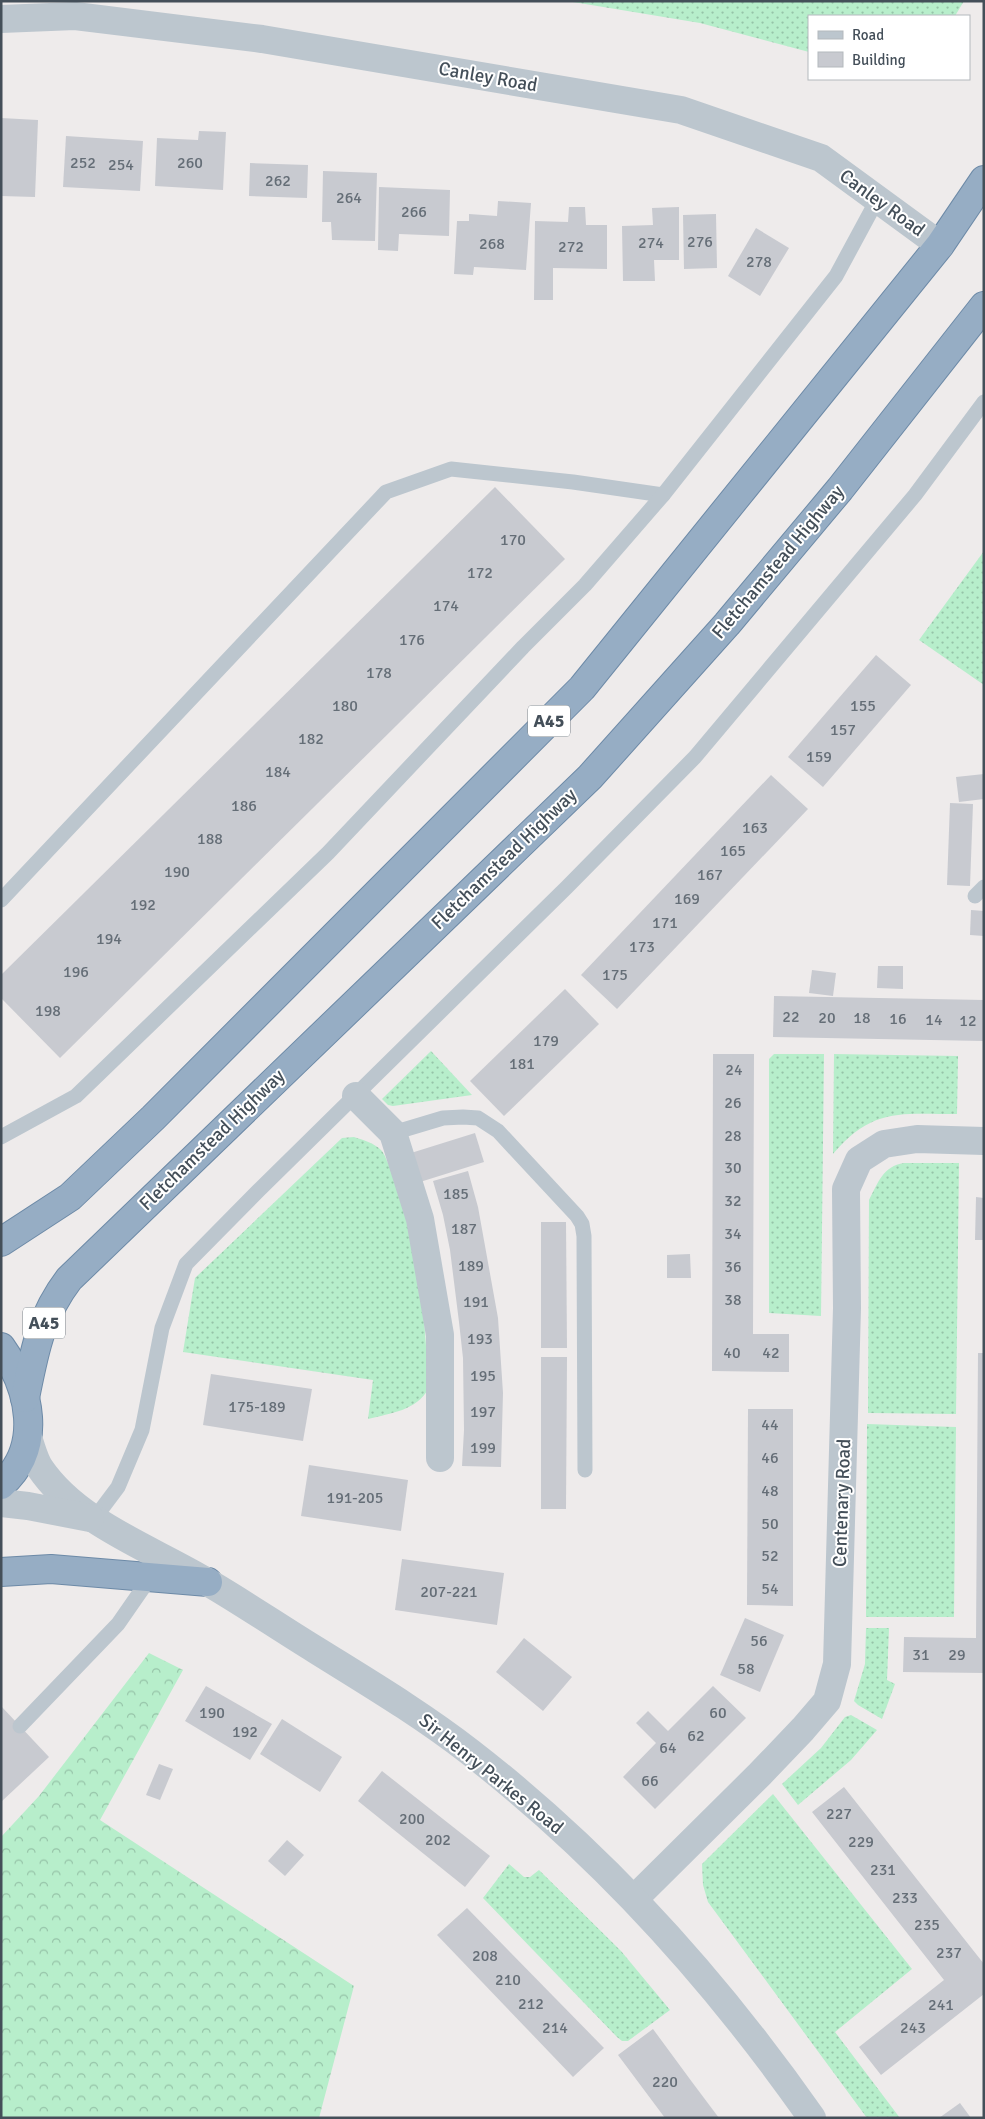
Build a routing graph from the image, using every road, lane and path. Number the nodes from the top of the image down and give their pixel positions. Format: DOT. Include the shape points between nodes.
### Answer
graph roads {
  1 [pos="1,18"];
  2 [pos="984,180"];
  3 [pos="877,200"];
  4 [pos="940,245"];
  5 [pos="984,306"];
  6 [pos="984,402"];
  7 [pos="663,495"];
  8 [pos="1,900"];
  9 [pos="356,1096"];
  10 [pos="393,1133"];
  11 [pos="1,1137"];
  12 [pos="984,1141"];
  13 [pos="1,1242"];
  14 [pos="1,1347"];
  15 [pos="25,1398"];
  16 [pos="28,1438"];
  17 [pos="440,1458"];
  18 [pos="584,1470"];
  19 [pos="1,1485"];
  20 [pos="1,1503"];
  21 [pos="94,1519"];
  22 [pos="157,1567"];
  23 [pos="1,1572"];
  24 [pos="208,1582"];
  25 [pos="20,1726"];
  26 [pos="634,1899"];
  27 [pos="812,2118"];
  1 -- 3 [label="street, Canley Road" via="74,16 262,39 681,110 821,158"];
  2 -- 4 [label="highway, A45"];
  3 -- 4 [label="street, Canley Road"];
  3 -- 7 [label="lane" via="836,276"];
  4 -- 13 [label="highway, A45" via="582,688 70,1197"];
  5 -- 15 [label="highway, Fletchamstead Highway / A45" via="796,542 590,777 68,1280 55,1297 37,1340"];
  6 -- 9 [label="lane" via="915,495 695,756 568,887"];
  7 -- 8 [label="lane" via="451,469 386,492"];
  7 -- 11 [label="lane" via="584,585 321,860 76,1096"];
  9 -- 10 [label="street"];
  9 -- 21 [label="lane" via="186,1264 162,1328 142,1430 118,1487"];
  10 -- 17 [label="street" via="420,1219 440,1335"];
  10 -- 18 [label="lane" via="443,1118 478,1118 498,1131 582,1224"];
  12 -- 26 [label="street, Centenary Road" via="917,1139 884,1144 859,1160 846,1189 848,1308 837,1664 827,1701 760,1774"];
  14 -- 15 [label="highway, A45" via="13,1364"];
  15 -- 16 [label="highway, A45"];
  16 -- 19 [label="highway, A45" via="20,1458"];
  16 -- 21 [label="street" via="38,1465 56,1488"];
  20 -- 21 [label="street"];
  21 -- 22 [label="street"];
  22 -- 23 [label="highway"];
  22 -- 24 [label="highway"];
  22 -- 25 [label="lane" via="118,1624"];
  24 -- 26 [label="street, Sir Henry Parkes Road" via="400,1702 451,1738 528,1801"];
  26 -- 27 [label="street, Sir Henry Parkes Road" via="744,2025"];
}
